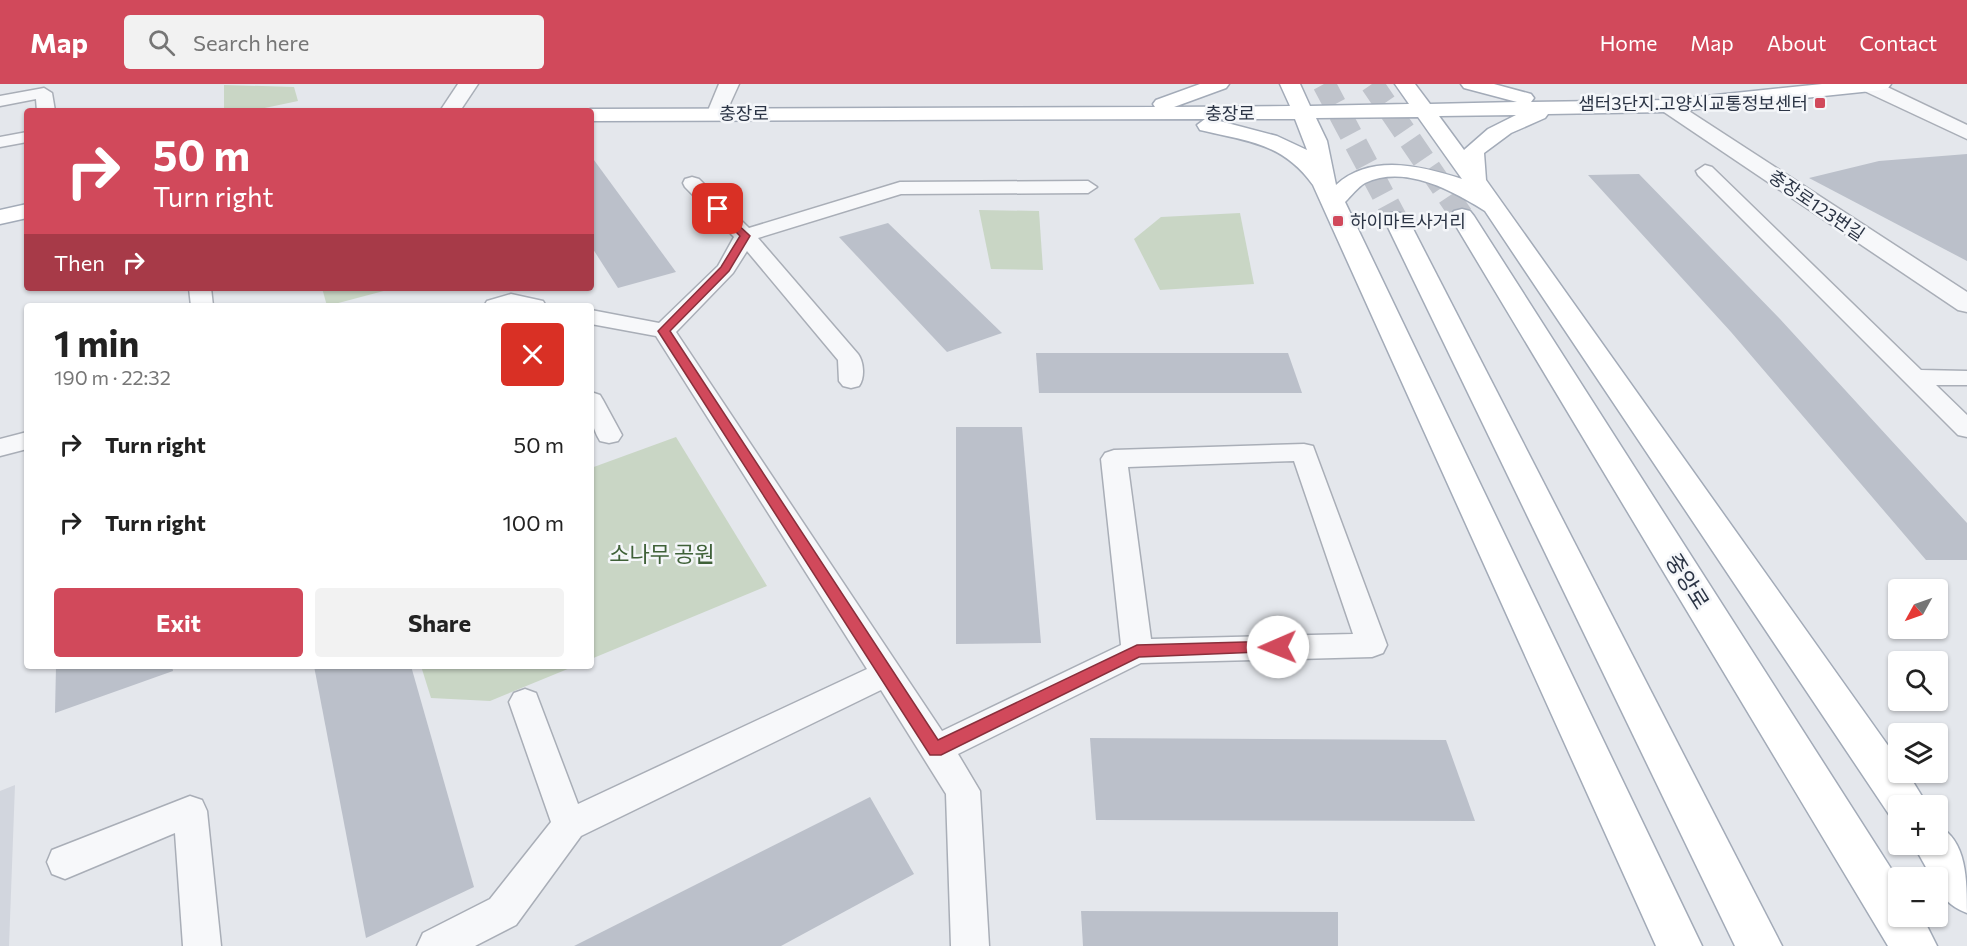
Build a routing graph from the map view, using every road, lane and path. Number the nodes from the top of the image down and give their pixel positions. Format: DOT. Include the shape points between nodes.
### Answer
graph roads {
  1 [pos="468,84"];
  2 [pos="729,84"];
  3 [pos="1219,84"];
  4 [pos="1405,84"];
  5 [pos="1471,84"];
  6 [pos="1872,85"];
  7 [pos="1298,98"];
  8 [pos="0,101"];
  9 [pos="1668,106"];
  10 [pos="46,108"];
  11 [pos="452,108"];
  12 [pos="1560,108"];
  13 [pos="1425,111"];
  14 [pos="717,113"];
  15 [pos="1138,113"];
  16 [pos="594,115"];
  17 [pos="1967,133"];
  18 [pos="24,138"];
  19 [pos="0,142"];
  20 [pos="1705,171"];
  21 [pos="1475,180"];
  22 [pos="692,183"];
  23 [pos="1088,187"];
  24 [pos="1328,192"];
  25 [pos="1496,209"];
  26 [pos="24,212"];
  27 [pos="1462,216"];
  28 [pos="0,217"];
  29 [pos="1396,219"];
  30 [pos="745,236"];
  31 [pos="505,303"];
  32 [pos="521,303"];
  33 [pos="1967,304"];
  34 [pos="594,318"];
  35 [pos="664,331"];
  36 [pos="1915,377"];
  37 [pos="1967,378"];
  38 [pos="851,381"];
  39 [pos="594,406"];
  40 [pos="1967,429"];
  41 [pos="609,435"];
  42 [pos="24,441"];
  43 [pos="0,448"];
  44 [pos="1137,651"];
  45 [pos="885,674"];
  46 [pos="525,702"];
  47 [pos="935,750"];
  48 [pos="1899,795"];
  49 [pos="569,825"];
  50 [pos="1942,855"];
  51 [pos="65,862"];
  52 [pos="1967,892"];
  53 [pos="202,946"];
  54 [pos="436,946"];
  55 [pos="970,946"];
  56 [pos="1679,946"];
  57 [pos="1759,946"];
  58 [pos="1914,946"];
  1 -- 11 [label="street"];
  2 -- 14 [label="street"];
  3 -- 15 [label="main road"];
  4 -- 13 [label="main road"];
  5 -- 12 [label="main road"];
  6 -- 9 [label="main road, 충장로"];
  6 -- 17 [label="street"];
  7 -- 13 [label="main road, 충장로"];
  7 -- 15 [label="main road, 충장로"];
  7 -- 24 [label="main road" via="1316,141"];
  8 -- 10 [label="lane" via="44,93"];
  9 -- 12 [label="main road, 충장로"];
  9 -- 33 [label="street, 충장로123번길"];
  12 -- 13 [label="main road, 충장로"];
  12 -- 21 [label="main road" via="1520,120 1484,139 1473,152"];
  13 -- 21 [label="main road"];
  14 -- 15 [label="main road, 충장로"];
  14 -- 16 [label="main road, 충장로"];
  15 -- 24 [label="main road" via="1239,131 1278,145 1303,158"];
  18 -- 19 [label="lane"];
  20 -- 36 [label="lane"];
  21 -- 25 [label="main road"];
  22 -- 30 [label="lane"];
  23 -- 30 [label="lane" via="900,188"];
  24 -- 25 [label="main road" via="1357,178 1388,171 1420,173 1457,185"];
  24 -- 56 [label="main road"];
  25 -- 48 [label="main road"];
  26 -- 28 [label="main road"];
  27 -- 58 [label="main road, 중앙로"];
  29 -- 57 [label="main road"];
  30 -- 35 [label="lane" via="726,269"];
  30 -- 38 [label="lane" via="850,359"];
  31 -- 32 [label="lane"];
  34 -- 35 [label="lane"];
  35 -- 45 [label="lane"];
  36 -- 37 [label="lane"];
  36 -- 40 [label="lane"];
  39 -- 41 [label="lane"];
  42 -- 43 [label="lane"];
  44 -- 44 [label="lane" via="1114,459 1304,452 1372,645"];
  44 -- 47 [label="lane"];
  45 -- 47 [label="lane"];
  45 -- 49 [label="lane"];
  46 -- 49 [label="lane"];
  47 -- 55 [label="lane" via="963,791"];
  49 -- 54 [label="lane" via="503,912"];
  50 -- 52 [label="main road"];
  51 -- 53 [label="lane" via="190,811"];
}
